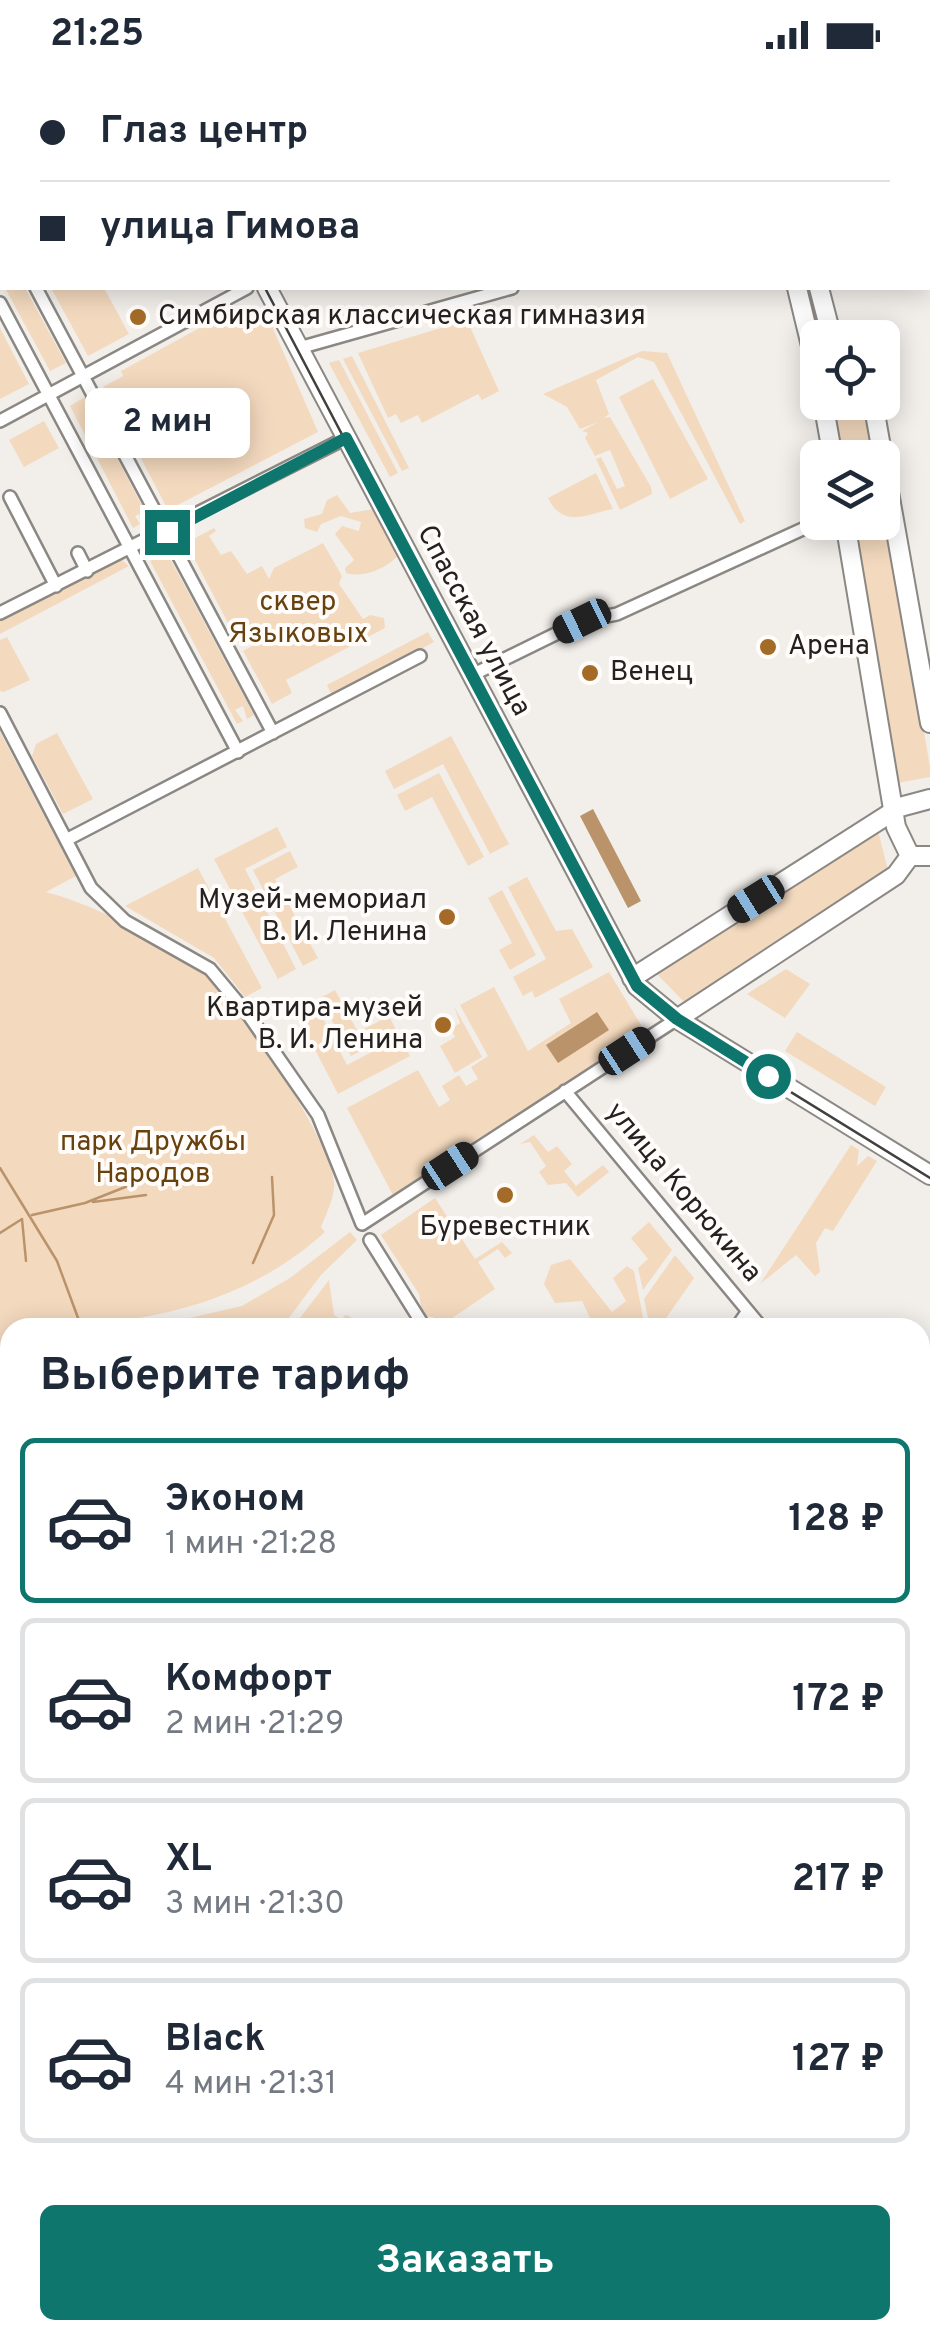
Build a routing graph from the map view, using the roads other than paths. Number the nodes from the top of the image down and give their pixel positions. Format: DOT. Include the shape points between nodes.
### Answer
graph roads {
  1 [pos="37,290"];
  2 [pos="243,290"];
  3 [pos="269,290"];
  4 [pos="505,290"];
  5 [pos="797,290"];
  6 [pos="820,290"];
  7 [pos="0,303"];
  8 [pos="805,320"];
  9 [pos="828,320"];
  10 [pos="299,348"];
  11 [pos="84,376"];
  12 [pos="49,395"];
  13 [pos="876,420"];
  14 [pos="0,421"];
  15 [pos="346,438"];
  16 [pos="10,497"];
  17 [pos="800,530"];
  18 [pos="167,532"];
  19 [pos="848,540"];
  20 [pos="131,550"];
  21 [pos="78,553"];
  22 [pos="87,571"];
  23 [pos="56,586"];
  24 [pos="0,614"];
  25 [pos="420,656"];
  26 [pos="470,676"];
  27 [pos="0,713"];
  28 [pos="930,719"];
  29 [pos="273,733"];
  30 [pos="238,752"];
  31 [pos="930,799"];
  32 [pos="894,811"];
  33 [pos="66,840"];
  34 [pos="922,861"];
  35 [pos="632,978"];
  36 [pos="677,1019"];
  37 [pos="565,1091"];
  38 [pos="930,1175"];
  39 [pos="370,1240"];
  40 [pos="748,1311"];
  41 [pos="419,1318"];
  42 [pos="743,1318"];
  43 [pos="754,1318"];
  1 -- 11 [label="street"];
  2 -- 11 [label="street"];
  3 -- 10 [label="street, Спасская улица"];
  4 -- 10 [label="street"];
  5 -- 8 [label="street"];
  6 -- 9 [label="street"];
  7 -- 12 [label="street"];
  10 -- 15 [label="street, Спасская улица"];
  11 -- 12 [label="street"];
  11 -- 18 [label="street"];
  12 -- 14 [label="street"];
  12 -- 20 [label="street"];
  13 -- 28 [label="street"];
  15 -- 18 [label="street"];
  15 -- 26 [label="street, Спасская улица"];
  16 -- 23 [label="street"];
  17 -- 26 [label="street" via="616,614 582,621"];
  18 -- 20 [label="street"];
  18 -- 29 [label="street"];
  19 -- 32 [label="street"];
  20 -- 22 [label="street"];
  20 -- 30 [label="street"];
  21 -- 22 [label="street"];
  22 -- 23 [label="street"];
  23 -- 24 [label="street"];
  25 -- 29 [label="street"];
  26 -- 35 [label="street, Спасская улица"];
  27 -- 33 [label="street"];
  29 -- 30 [label="street"];
  30 -- 33 [label="street"];
  31 -- 32 [label="street"];
  32 -- 34 [label="street" via="900,840"];
  32 -- 35 [label="street"];
  33 -- 37 [label="street" via="90,888 125,921 224,983 318,1116 362,1224"];
  34 -- 36 [label="street"];
  35 -- 36 [label="street, Спасская улица"];
  36 -- 37 [label="street"];
  36 -- 38 [label="street, Спасская улица"];
  37 -- 40 [label="street, улица Корюкина"];
  39 -- 41 [label="street"];
  40 -- 42 [label="street"];
  40 -- 43 [label="street, улица Корюкина"];
}
